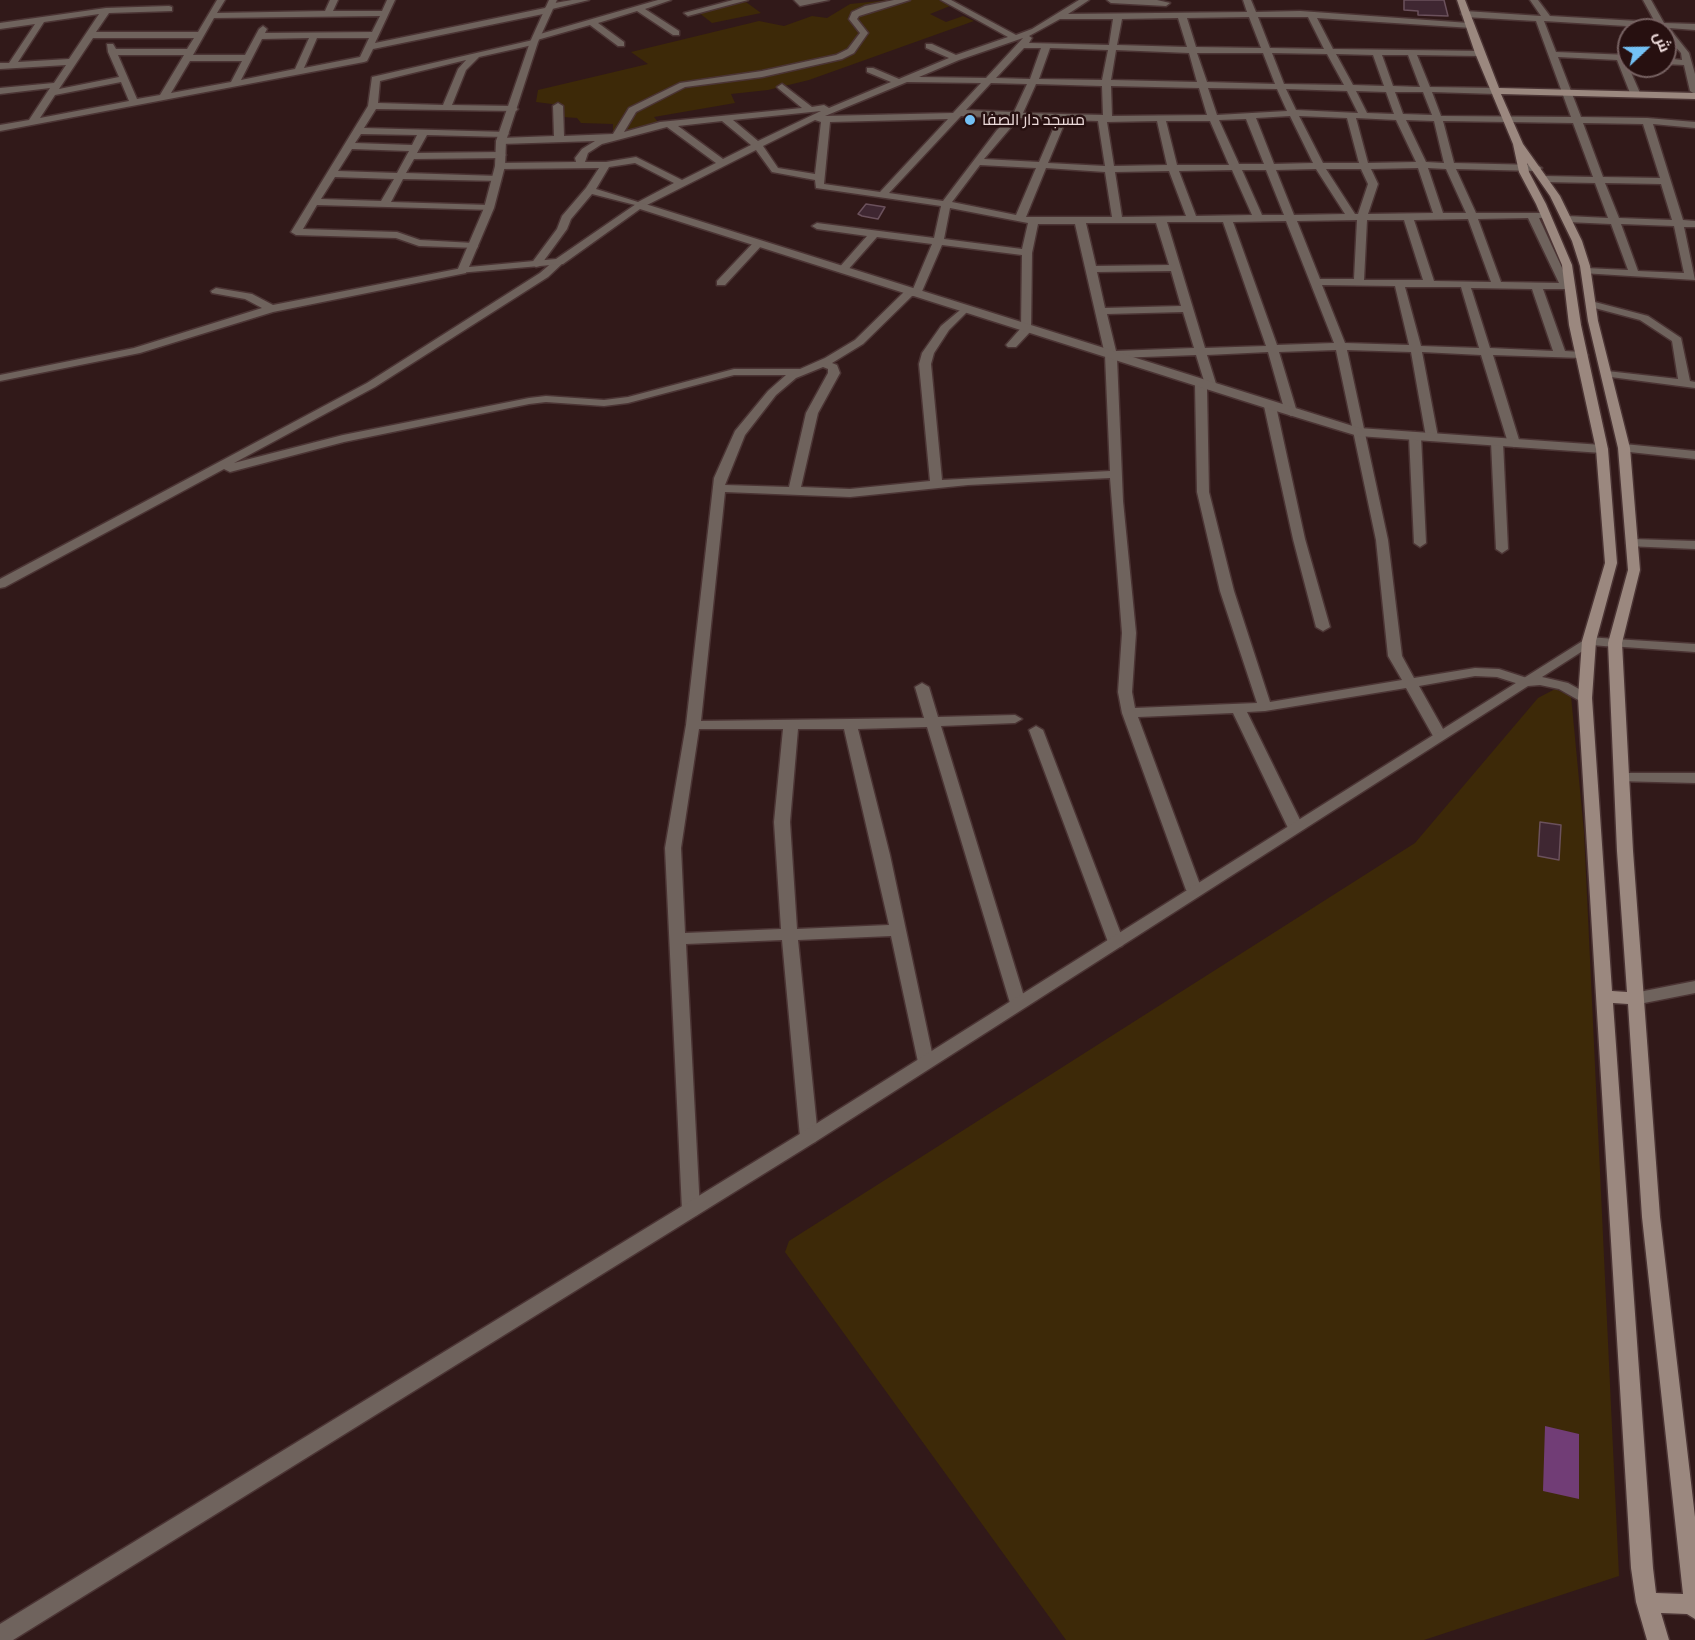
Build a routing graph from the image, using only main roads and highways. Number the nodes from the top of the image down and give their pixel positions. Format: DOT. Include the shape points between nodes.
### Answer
graph roads {
  1 [pos="1461,0"];
  2 [pos="1496,92"];
  3 [pos="1695,96"];
  4 [pos="1535,171"];
  5 [pos="1608,379"];
  6 [pos="1589,383"];
  7 [pos="1604,996"];
  8 [pos="1635,999"];
  9 [pos="1647,1602"];
  10 [pos="1694,1607"];
  11 [pos="1658,1640"];
  1 -- 2 [label="main road"];
  2 -- 3 [label="main road"];
  2 -- 4 [label="main road" via="1518,144"];
  4 -- 5 [label="main road" via="1567,219 1586,271"];
  4 -- 6 [label="main road" via="1539,215 1567,265"];
  5 -- 6 [label="main road"];
  5 -- 8 [label="main road" via="1624,448 1634,570 1615,643"];
  6 -- 7 [label="main road" via="1602,449 1611,563 1589,641 1585,698"];
  7 -- 8 [label="main road"];
  7 -- 9 [label="main road"];
  8 -- 10 [label="main road" via="1651,1217"];
  9 -- 10 [label="main road"];
  9 -- 11 [label="main road"];
}
